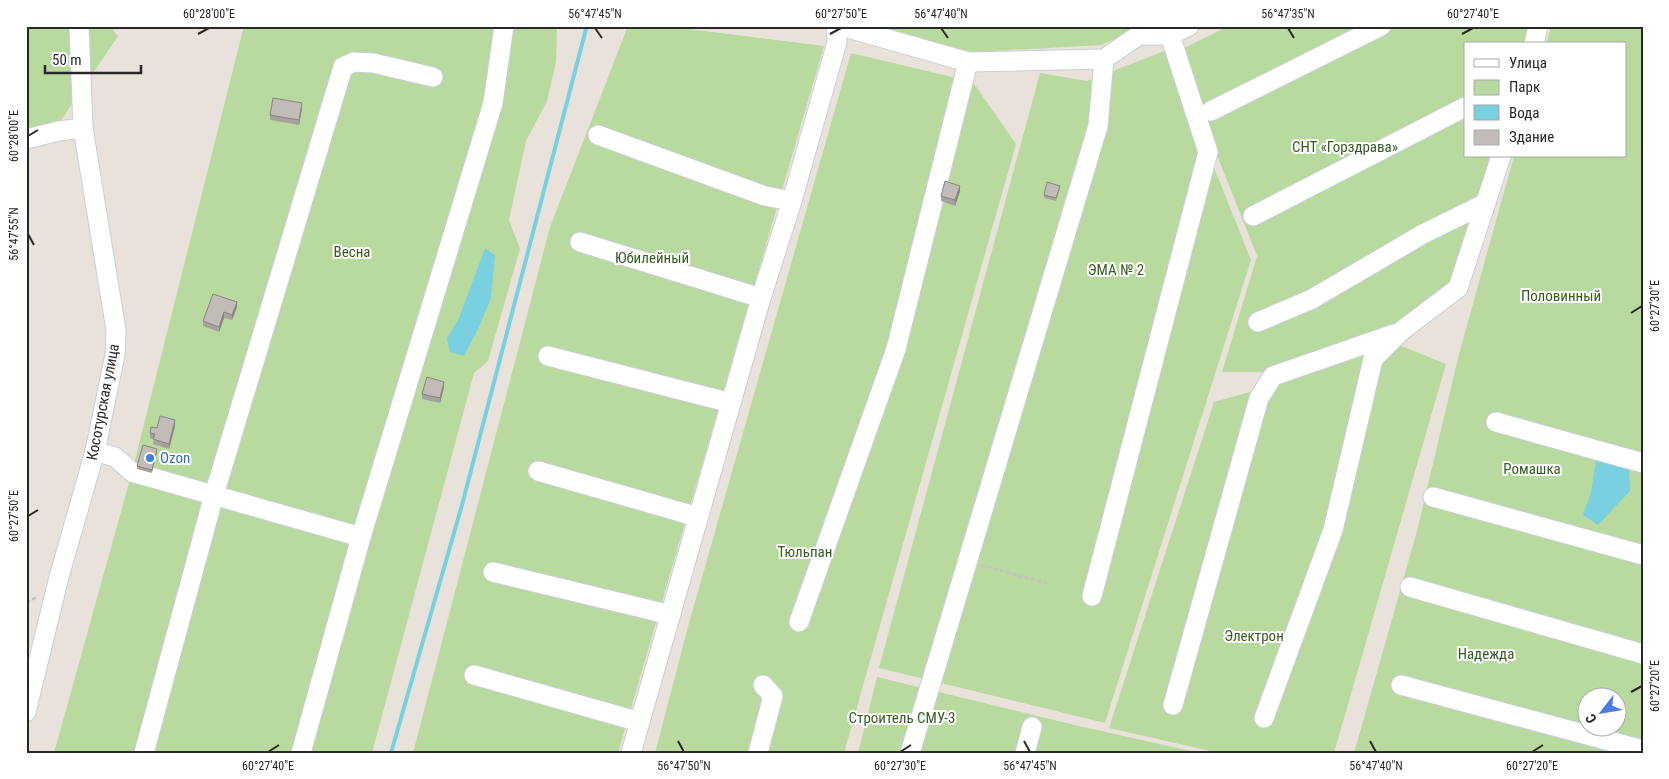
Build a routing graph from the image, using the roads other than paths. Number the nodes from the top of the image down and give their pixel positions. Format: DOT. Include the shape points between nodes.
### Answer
graph roads {
  1 [pos="79,26"];
  2 [pos="504,26"];
  3 [pos="836,26"];
  4 [pos="841,26"];
  5 [pos="1190,26"];
  6 [pos="1381,26"];
  7 [pos="1538,26"];
  8 [pos="1170,35"];
  9 [pos="1534,42"];
  10 [pos="1104,58"];
  11 [pos="968,62"];
  12 [pos="433,78"];
  13 [pos="1464,108"];
  14 [pos="1211,111"];
  15 [pos="83,128"];
  16 [pos="598,135"];
  17 [pos="26,139"];
  18 [pos="1499,158"];
  19 [pos="792,201"];
  20 [pos="1486,203"];
  21 [pos="1253,216"];
  22 [pos="580,242"];
  23 [pos="761,298"];
  24 [pos="1258,322"];
  25 [pos="1400,332"];
  26 [pos="548,356"];
  27 [pos="731,403"];
  28 [pos="1496,422"];
  29 [pos="94,451"];
  30 [pos="1643,463"];
  31 [pos="538,472"];
  32 [pos="214,495"];
  33 [pos="1433,497"];
  34 [pos="698,517"];
  35 [pos="361,537"];
  36 [pos="1643,555"];
  37 [pos="493,572"];
  38 [pos="1410,587"];
  39 [pos="1092,596"];
  40 [pos="671,615"];
  41 [pos="799,622"];
  42 [pos="1643,654"];
  43 [pos="474,675"];
  44 [pos="763,685"];
  45 [pos="1401,685"];
  46 [pos="1173,705"];
  47 [pos="26,712"];
  48 [pos="1264,718"];
  49 [pos="640,722"];
  50 [pos="1032,727"];
  51 [pos="1643,750"];
  52 [pos="144,753"];
  53 [pos="301,753"];
  54 [pos="631,753"];
  55 [pos="758,753"];
  56 [pos="910,753"];
  57 [pos="1025,753"];
  1 -- 15 [label="street, Косотурская улица"];
  2 -- 35 [label="street" via="493,103"];
  3 -- 19 [label="street" via="837,42"];
  4 -- 11 [label="street"];
  5 -- 8 [label="street"];
  6 -- 14 [label="street"];
  7 -- 9 [label="street"];
  8 -- 10 [label="street" via="1139,35"];
  8 -- 39 [label="street" via="1208,152"];
  10 -- 11 [label="street"];
  10 -- 56 [label="street" via="1098,126"];
  11 -- 41 [label="street" via="896,349"];
  12 -- 32 [label="street" via="373,63 354,62 343,67"];
  13 -- 21 [label="street"];
  15 -- 17 [label="street"];
  15 -- 29 [label="street, Косотурская улица" via="116,330 115,355"];
  16 -- 19 [label="street" via="764,196"];
  18 -- 20 [label="street"];
  19 -- 23 [label="street"];
  20 -- 24 [label="street" via="1423,234 1312,299"];
  20 -- 25 [label="street" via="1458,288"];
  22 -- 23 [label="street"];
  23 -- 27 [label="street"];
  25 -- 46 [label="street" via="1273,376 1259,398"];
  25 -- 48 [label="street" via="1373,359 1333,530"];
  26 -- 27 [label="street"];
  27 -- 34 [label="street"];
  28 -- 30 [label="street"];
  29 -- 32 [label="street" via="115,457 132,472"];
  29 -- 47 [label="street, Косотурская улица"];
  31 -- 34 [label="street"];
  32 -- 35 [label="street"];
  32 -- 52 [label="street"];
  33 -- 36 [label="street"];
  34 -- 40 [label="street"];
  35 -- 53 [label="street"];
  37 -- 40 [label="street"];
  38 -- 42 [label="street"];
  40 -- 49 [label="street"];
  43 -- 49 [label="street"];
  44 -- 55 [label="street" via="772,696"];
  45 -- 51 [label="street"];
  49 -- 54 [label="street"];
  50 -- 57 [label="street"];
}
